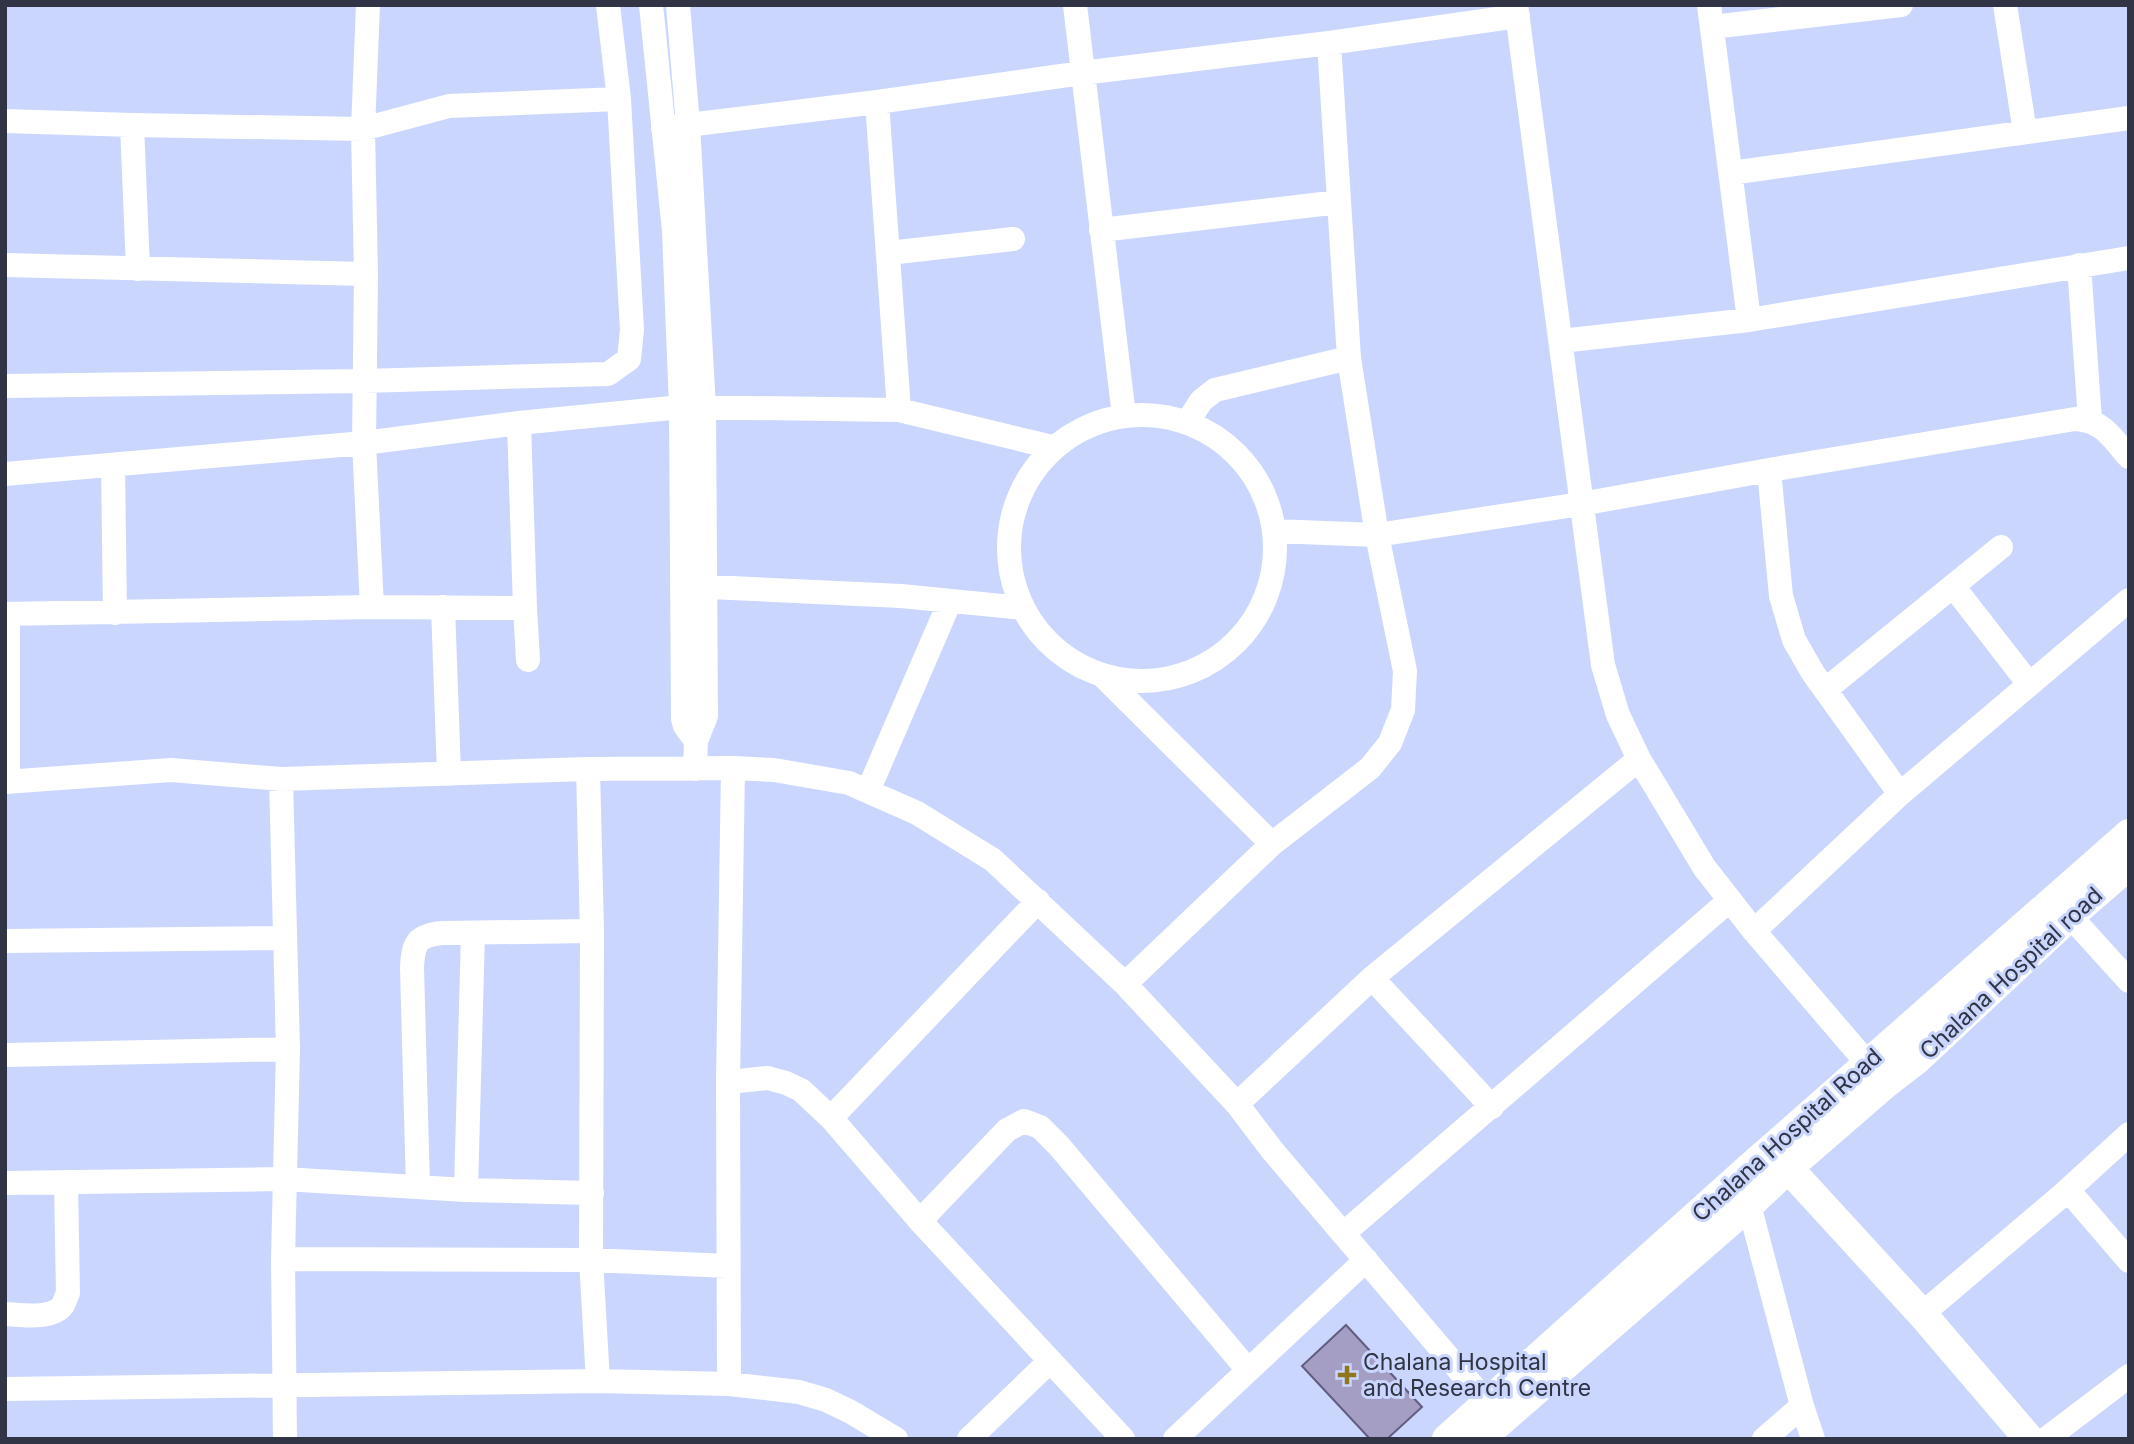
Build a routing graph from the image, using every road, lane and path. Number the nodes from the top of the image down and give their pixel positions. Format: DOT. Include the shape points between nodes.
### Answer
graph roads {
  1 [pos="368,5"];
  2 [pos="608,5"];
  3 [pos="651,5"];
  4 [pos="678,5"];
  5 [pos="1075,5"];
  6 [pos="1901,5"];
  7 [pos="2005,5"];
  8 [pos="1517,10"];
  9 [pos="1711,16"];
  10 [pos="1329,43"];
  11 [pos="1082,72"];
  12 [pos="619,99"];
  13 [pos="877,102"];
  14 [pos="2129,118"];
  15 [pos="5,121"];
  16 [pos="132,125"];
  17 [pos="688,125"];
  18 [pos="663,128"];
  19 [pos="363,129"];
  20 [pos="2025,132"];
  21 [pos="1731,173"];
  22 [pos="1339,202"];
  23 [pos="1101,230"];
  24 [pos="1013,239"];
  25 [pos="889,253"];
  26 [pos="2129,258"];
  27 [pos="5,265"];
  28 [pos="2079,265"];
  29 [pos="138,269"];
  30 [pos="366,274"];
  31 [pos="1749,320"];
  32 [pos="1561,341"];
  33 [pos="1349,358"];
  34 [pos="364,381"];
  35 [pos="5,386"];
  36 [pos="693,407"];
  37 [pos="899,410"];
  38 [pos="1124,416"];
  39 [pos="2091,420"];
  40 [pos="519,423"];
  41 [pos="1186,423"];
  42 [pos="364,443"];
  43 [pos="1052,447"];
  44 [pos="2129,457"];
  45 [pos="113,465"];
  46 [pos="1769,470"];
  47 [pos="5,474"];
  48 [pos="1581,504"];
  49 [pos="1274,531"];
  50 [pos="1377,535"];
  51 [pos="2001,547"];
  52 [pos="1953,586"];
  53 [pos="694,587"];
  54 [pos="2129,600"];
  55 [pos="950,601"];
  56 [pos="372,607"];
  57 [pos="443,607"];
  58 [pos="525,608"];
  59 [pos="1023,608"];
  60 [pos="115,613"];
  61 [pos="7,614"];
  62 [pos="528,660"];
  63 [pos="1101,675"];
  64 [pos="2029,684"];
  65 [pos="1825,690"];
  66 [pos="1639,759"];
  67 [pos="733,768"];
  68 [pos="588,769"];
  69 [pos="695,769"];
  70 [pos="449,774"];
  71 [pos="281,779"];
  72 [pos="7,782"];
  73 [pos="868,791"];
  74 [pos="1900,794"];
  75 [pos="2129,834"];
  76 [pos="1272,844"];
  77 [pos="2129,865"];
  78 [pos="1730,900"];
  79 [pos="1038,901"];
  80 [pos="2070,916"];
  81 [pos="592,931"];
  82 [pos="1754,931"];
  83 [pos="473,933"];
  84 [pos="285,938"];
  85 [pos="5,941"];
  86 [pos="1372,978"];
  87 [pos="2129,981"];
  88 [pos="1125,984"];
  89 [pos="288,1049"];
  90 [pos="5,1055"];
  91 [pos="1876,1074"];
  92 [pos="727,1082"];
  93 [pos="1237,1104"];
  94 [pos="1492,1107"];
  95 [pos="831,1118"];
  96 [pos="2129,1134"];
  97 [pos="1788,1168"];
  98 [pos="284,1179"];
  99 [pos="66,1182"];
  100 [pos="5,1183"];
  101 [pos="418,1187"];
  102 [pos="466,1190"];
  103 [pos="2068,1190"];
  104 [pos="592,1193"];
  105 [pos="1749,1205"];
  106 [pos="920,1221"];
  107 [pos="1344,1233"];
  108 [pos="283,1259"];
  109 [pos="591,1259"];
  110 [pos="1366,1260"];
  111 [pos="2129,1261"];
  112 [pos="728,1266"];
  113 [pos="5,1314"];
  114 [pos="1922,1314"];
  115 [pos="1050,1362"];
  116 [pos="1248,1370"];
  117 [pos="2129,1376"];
  118 [pos="598,1381"];
  119 [pos="729,1384"];
  120 [pos="284,1385"];
  121 [pos="5,1389"];
  122 [pos="1490,1421"];
  123 [pos="1808,1423"];
  124 [pos="285,1439"];
  125 [pos="896,1439"];
  126 [pos="968,1439"];
  127 [pos="1123,1439"];
  128 [pos="1175,1439"];
  129 [pos="1447,1439"];
  130 [pos="1764,1439"];
  131 [pos="1832,1439"];
  132 [pos="2029,1439"];
  133 [pos="2046,1439"];
  1 -- 19 [label="street"];
  2 -- 12 [label="street"];
  3 -- 18 [label="street"];
  4 -- 17 [label="street"];
  5 -- 11 [label="street"];
  6 -- 9 [label="street"];
  7 -- 20 [label="street"];
  8 -- 10 [label="street"];
  8 -- 32 [label="street"];
  9 -- 21 [label="street"];
  10 -- 11 [label="street"];
  10 -- 22 [label="street"];
  11 -- 13 [label="street"];
  11 -- 23 [label="street"];
  12 -- 19 [label="street" via="449,106"];
  12 -- 34 [label="street" via="632,330 629,359 608,374"];
  13 -- 17 [label="street"];
  13 -- 25 [label="street"];
  14 -- 20 [label="street"];
  15 -- 16 [label="street"];
  16 -- 19 [label="street"];
  16 -- 29 [label="street"];
  17 -- 18 [label="street"];
  17 -- 36 [label="street"];
  18 -- 36 [label="street"];
  19 -- 30 [label="street"];
  20 -- 21 [label="street"];
  21 -- 31 [label="street"];
  22 -- 23 [label="street"];
  22 -- 33 [label="street"];
  23 -- 38 [label="street"];
  24 -- 25 [label="street"];
  25 -- 37 [label="street"];
  26 -- 28 [label="street"];
  27 -- 29 [label="street"];
  28 -- 31 [label="street"];
  28 -- 39 [label="street"];
  29 -- 30 [label="street"];
  30 -- 34 [label="street"];
  31 -- 32 [label="street"];
  32 -- 48 [label="street"];
  33 -- 41 [label="street" via="1215,390"];
  33 -- 50 [label="street"];
  34 -- 35 [label="street"];
  34 -- 42 [label="street"];
  36 -- 37 [label="street"];
  36 -- 40 [label="street"];
  36 -- 53 [label="street"];
  37 -- 43 [label="street"];
  38 -- 41 [label="street" via="1156,416"];
  38 -- 43 [label="street" via="1083,428"];
  39 -- 44 [label="street"];
  39 -- 46 [label="street" via="2041,424"];
  40 -- 42 [label="street"];
  40 -- 58 [label="street"];
  41 -- 49 [label="street" via="1206,431 1246,465 1263,492"];
  42 -- 45 [label="street"];
  42 -- 56 [label="street"];
  43 -- 59 [label="street" via="1024,486 1010,526 1010,568"];
  45 -- 47 [label="street"];
  45 -- 60 [label="street"];
  46 -- 48 [label="street"];
  46 -- 65 [label="street" via="1781,597 1794,640"];
  48 -- 50 [label="street"];
  48 -- 66 [label="street" via="1603,665 1618,715"];
  49 -- 50 [label="street"];
  49 -- 63 [label="street" via="1273,572 1260,610 1220,656 1164,679"];
  50 -- 76 [label="street" via="1405,671 1403,710 1390,743 1370,768"];
  51 -- 52 [label="street"];
  52 -- 64 [label="street"];
  52 -- 65 [label="street"];
  53 -- 55 [label="street"];
  53 -- 69 [label="street" via="706,716 696,741"];
  54 -- 64 [label="street"];
  55 -- 59 [label="street"];
  55 -- 73 [label="street"];
  56 -- 57 [label="street"];
  56 -- 60 [label="street"];
  57 -- 58 [label="street"];
  57 -- 70 [label="street"];
  58 -- 62 [label="street"];
  59 -- 63 [label="street" via="1063,656"];
  60 -- 61 [label="street"];
  61 -- 72 [label="street"];
  63 -- 76 [label="street"];
  64 -- 74 [label="street"];
  65 -- 74 [label="street"];
  66 -- 78 [label="street" via="1704,867"];
  66 -- 86 [label="street"];
  67 -- 69 [label="street"];
  67 -- 73 [label="street" via="824,778"];
  67 -- 92 [label="street"];
  68 -- 69 [label="street"];
  68 -- 70 [label="street"];
  68 -- 81 [label="street"];
  70 -- 71 [label="street"];
  71 -- 72 [label="street" via="171,770"];
  71 -- 84 [label="street"];
  73 -- 79 [label="street" via="917,813 993,859"];
  74 -- 82 [label="street"];
  75 -- 91 [label="street, Chalana Hospital Road"];
  76 -- 88 [label="street"];
  77 -- 80 [label="street, Chalana Hospital road"];
  78 -- 82 [label="street"];
  78 -- 94 [label="street"];
  79 -- 88 [label="street"];
  79 -- 95 [label="street"];
  80 -- 87 [label="street"];
  80 -- 91 [label="street, Chalana Hospital road" via="1916,1060"];
  81 -- 83 [label="street"];
  81 -- 104 [label="street"];
  82 -- 91 [label="street"];
  83 -- 101 [label="street" via="427,934 413,951"];
  83 -- 102 [label="street"];
  84 -- 85 [label="street"];
  84 -- 89 [label="street"];
  86 -- 93 [label="street"];
  86 -- 94 [label="street"];
  88 -- 93 [label="street"];
  89 -- 90 [label="street"];
  89 -- 98 [label="street"];
  91 -- 97 [label="street, Chalana Hospital road"];
  91 -- 122 [label="street, Chalana Hospital Road"];
  92 -- 95 [label="street" via="768,1079 786,1083 801,1090"];
  92 -- 112 [label="street"];
  93 -- 107 [label="street"];
  94 -- 107 [label="street"];
  95 -- 106 [label="street"];
  96 -- 103 [label="street"];
  97 -- 105 [label="street, Chalana Hospital road"];
  97 -- 114 [label="street"];
  98 -- 99 [label="street"];
  98 -- 101 [label="street"];
  98 -- 108 [label="street"];
  99 -- 100 [label="street"];
  99 -- 113 [label="street" via="68,1293 62,1307 35,1315"];
  101 -- 102 [label="street"];
  102 -- 104 [label="street"];
  103 -- 111 [label="street"];
  103 -- 114 [label="street"];
  104 -- 109 [label="street"];
  105 -- 122 [label="street, Chalana Hospital road"];
  105 -- 123 [label="street"];
  106 -- 115 [label="street"];
  106 -- 116 [label="street" via="1007,1130 1024,1121 1040,1127"];
  107 -- 110 [label="street"];
  108 -- 109 [label="street"];
  108 -- 120 [label="street"];
  109 -- 112 [label="street"];
  109 -- 118 [label="street"];
  110 -- 116 [label="street"];
  110 -- 122 [label="street"];
  112 -- 119 [label="street"];
  114 -- 132 [label="street"];
  115 -- 126 [label="street"];
  115 -- 127 [label="street"];
  116 -- 128 [label="street"];
  117 -- 133 [label="street"];
  118 -- 119 [label="street"];
  118 -- 120 [label="street"];
  119 -- 125 [label="street" via="826,1400"];
  120 -- 121 [label="street"];
  120 -- 124 [label="street"];
  122 -- 129 [label="street, Chalana Hospital Road"];
  123 -- 130 [label="street"];
  123 -- 131 [label="street"];
}
